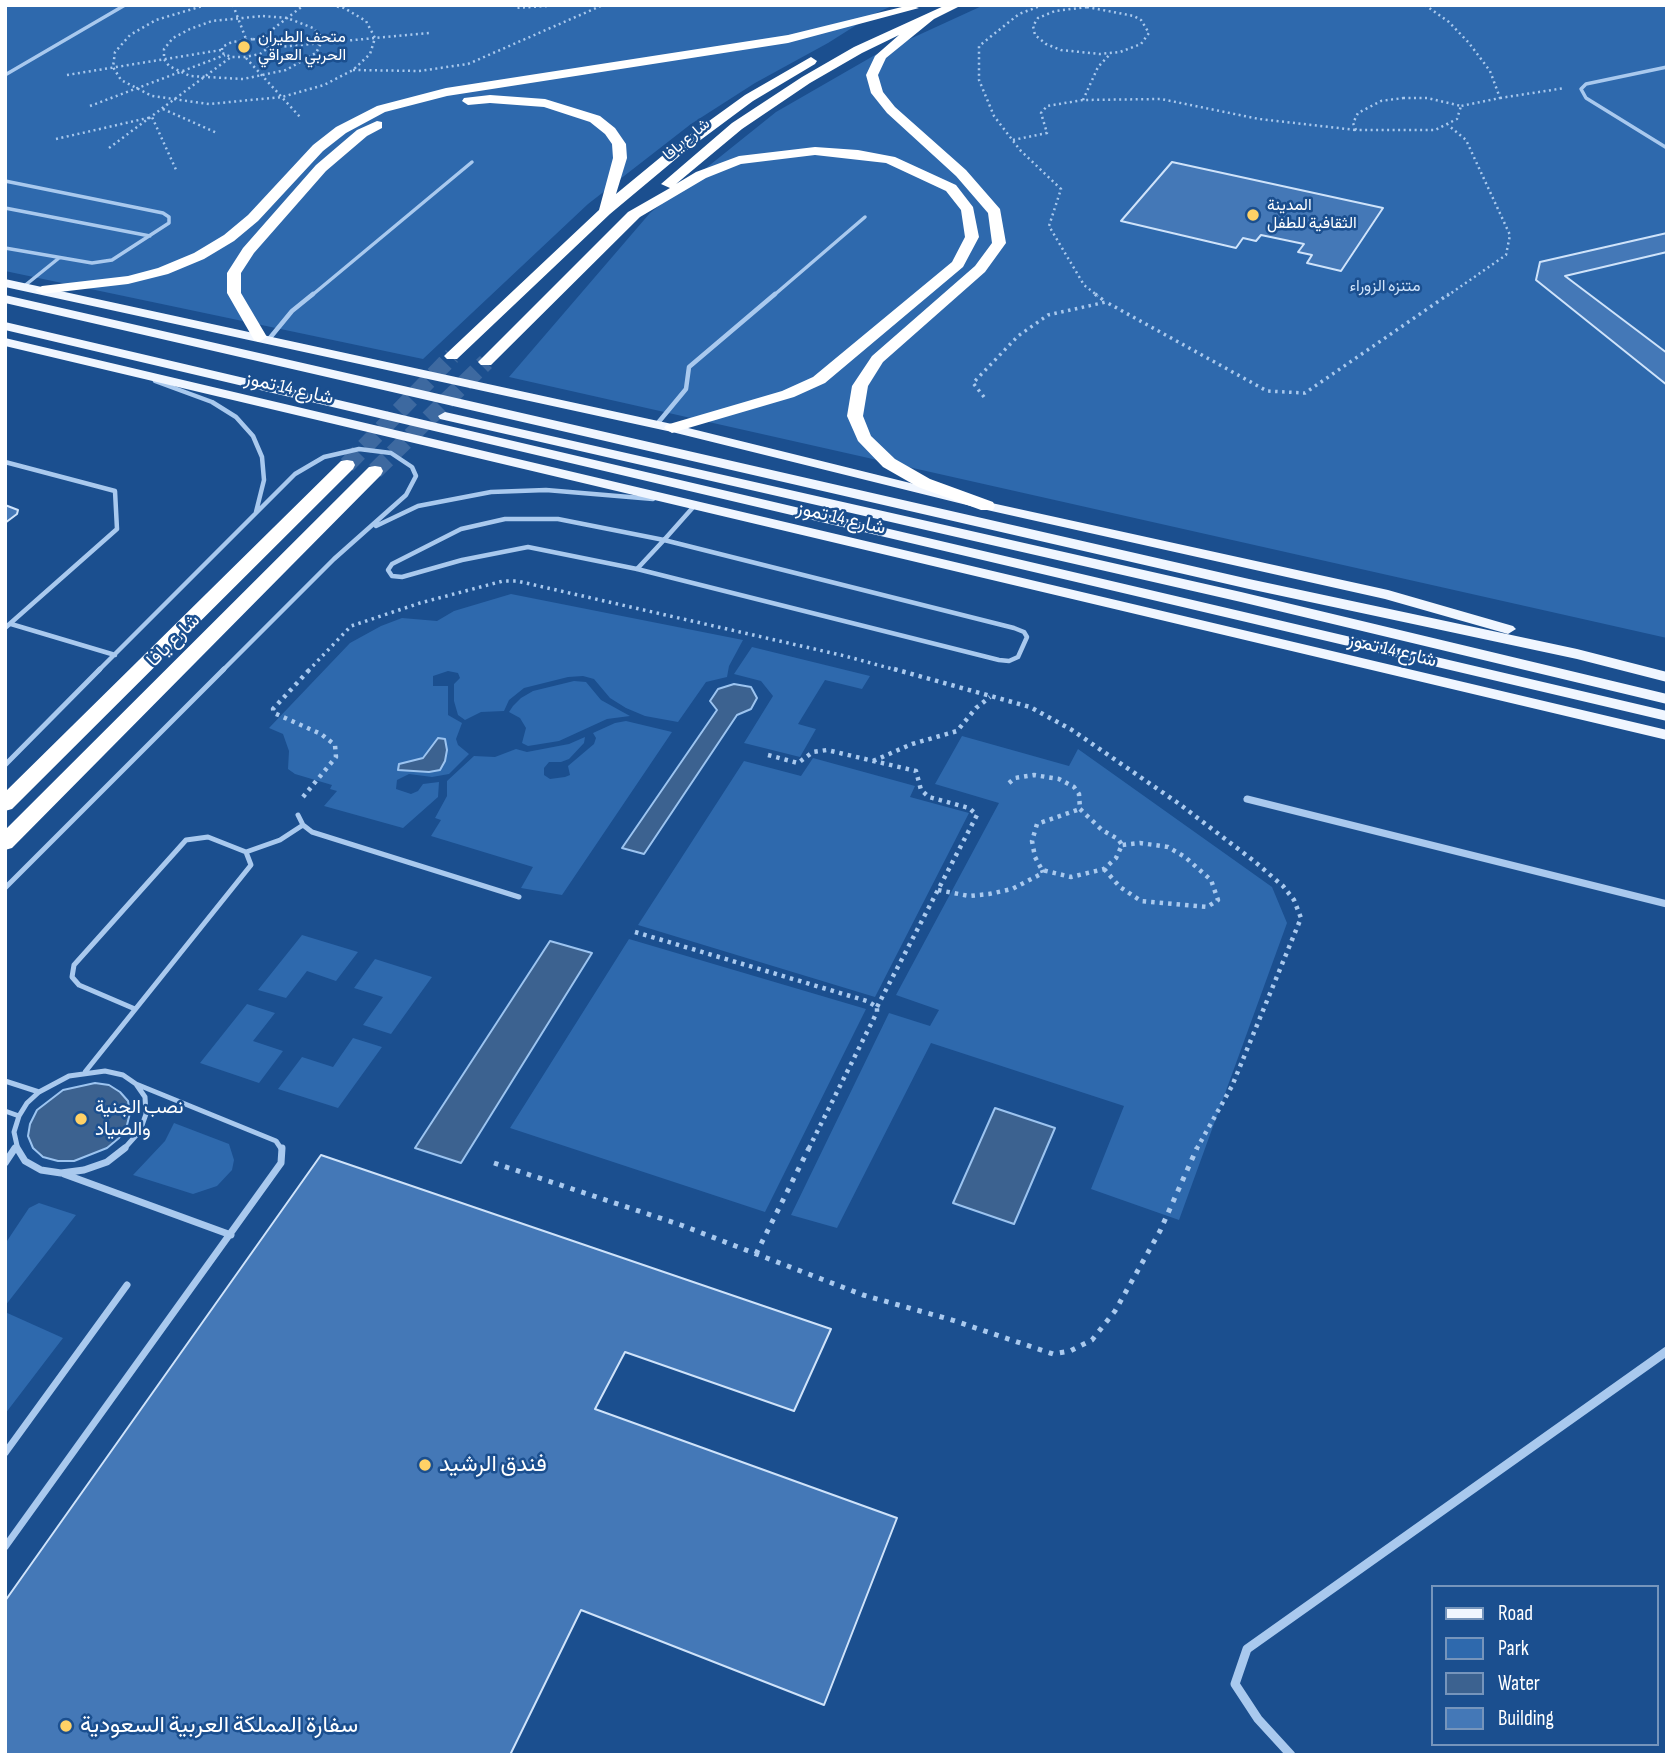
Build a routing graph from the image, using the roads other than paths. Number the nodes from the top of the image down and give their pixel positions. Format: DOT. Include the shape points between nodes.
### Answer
graph roads {
  1 [pos="125,5"];
  2 [pos="956,5"];
  3 [pos="916,6"];
  4 [pos="935,13"];
  5 [pos="1667,67"];
  6 [pos="5,75"];
  7 [pos="1667,148"];
  8 [pos="472,162"];
  9 [pos="5,181"];
  10 [pos="5,208"];
  11 [pos="605,211"];
  12 [pos="632,215"];
  13 [pos="865,217"];
  14 [pos="150,236"];
  15 [pos="5,248"];
  16 [pos="58,258"];
  17 [pos="5,283"];
  18 [pos="23,287"];
  19 [pos="42,290"];
  20 [pos="5,299"];
  21 [pos="5,314"];
  22 [pos="5,326"];
  23 [pos="264,338"];
  24 [pos="5,342"];
  25 [pos="452,356"];
  26 [pos="486,362"];
  27 [pos="136,373"];
  28 [pos="664,426"];
  29 [pos="5,462"];
  30 [pos="347,465"];
  31 [pos="375,471"];
  32 [pos="691,503"];
  33 [pos="987,506"];
  34 [pos="254,515"];
  35 [pos="356,540"];
  36 [pos="664,540"];
  37 [pos="637,569"];
  38 [pos="11,624"];
  39 [pos="5,628"];
  40 [pos="1577,654"];
  41 [pos="115,655"];
  42 [pos="1667,677"];
  43 [pos="1667,699"];
  44 [pos="1667,716"];
  45 [pos="1667,734"];
  46 [pos="5,765"];
  47 [pos="1247,799"];
  48 [pos="5,804"];
  49 [pos="298,815"];
  50 [pos="303,825"];
  51 [pos="5,843"];
  52 [pos="246,852"];
  53 [pos="5,888"];
  54 [pos="519,897"];
  55 [pos="1667,904"];
  56 [pos="135,1009"];
  57 [pos="85,1072"];
  58 [pos="5,1081"];
  59 [pos="136,1084"];
  60 [pos="39,1092"];
  61 [pos="5,1111"];
  62 [pos="19,1116"];
  63 [pos="16,1147"];
  64 [pos="5,1163"];
  65 [pos="61,1173"];
  66 [pos="231,1235"];
  67 [pos="127,1285"];
  68 [pos="1667,1351"];
  69 [pos="5,1452"];
  70 [pos="5,1547"];
  71 [pos="1291,1755"];
  1 -- 6 [label="lane"];
  2 -- 4 [label="highway, شارع يافا"];
  3 -- 11 [label="highway, شارع يافا" via="749,98"];
  3 -- 19 [label="highway" via="788,39 446,92 381,109 326,142 253,218 199,257 128,280"];
  4 -- 12 [label="highway, شارع يافا" via="858,50 769,104 705,150"];
  4 -- 33 [label="highway" via="881,56 872,75 877,93 995,212 999,243 980,269 877,359 860,386 855,416 864,438 889,463 924,483"];
  5 -- 7 [label="street" via="1586,84 1581,89 1586,98"];
  8 -- 23 [label="lane"];
  9 -- 14 [label="lane" via="169,217 169,223"];
  10 -- 14 [label="lane"];
  11 -- 23 [label="highway" via="621,158 619,144 595,119 545,103 490,99 421,108 386,120 362,133 321,168 247,251 234,273 234,293"];
  11 -- 25 [label="highway, شارع يافا"];
  12 -- 26 [label="highway, شارع يافا"];
  12 -- 28 [label="highway" via="701,175 739,160 815,150 890,160 919,171 951,188 968,210 972,237 958,264 819,380 788,394"];
  13 -- 28 [label="lane" via="689,367 686,389"];
  14 -- 16 [label="lane" via="112,260"];
  15 -- 16 [label="lane"];
  16 -- 18 [label="lane"];
  17 -- 18 [label="main road"];
  18 -- 19 [label="main road"];
  19 -- 23 [label="main road"];
  20 -- 40 [label="main road, شارع 14 تموز" via="1235,581"];
  21 -- 43 [label="main road, شارع 14 تموز"];
  22 -- 44 [label="main road"];
  23 -- 28 [label="main road"];
  24 -- 27 [label="main road, شارع 14 تموز"];
  27 -- 32 [label="main road, شارع 14 تموز"];
  27 -- 34 [label="lane" via="212,402 236,417 253,436 262,457 264,480"];
  28 -- 33 [label="main road"];
  29 -- 38 [label="lane" via="115,491 117,529"];
  30 -- 48 [label="highway, شارع يافا"];
  31 -- 51 [label="highway, شارع يافا"];
  32 -- 35 [label="lane" via="546,490 491,492 436,501 397,514"];
  32 -- 36 [label="lane"];
  32 -- 45 [label="main road, شارع 14 تموز"];
  33 -- 40 [label="main road" via="1426,604"];
  34 -- 35 [label="lane" via="295,474 324,457 359,449 404,459 416,476 413,485"];
  34 -- 41 [label="lane"];
  35 -- 53 [label="lane"];
  36 -- 37 [label="lane"];
  36 -- 37 [label="lane" via="558,519 505,519 461,529 388,570 392,576 402,577 528,547"];
  36 -- 37 [label="lane" via="1014,628 1027,637 1018,657 999,660"];
  38 -- 39 [label="lane"];
  38 -- 41 [label="lane"];
  40 -- 42 [label="main road, شارع 14 تموز"];
  41 -- 46 [label="lane"];
  47 -- 55 [label="street"];
  49 -- 50 [label="lane"];
  50 -- 52 [label="lane" via="280,840"];
  50 -- 54 [label="lane" via="312,832"];
  52 -- 56 [label="lane" via="251,865"];
  52 -- 56 [label="lane" via="208,837 186,840 74,965 72,977 79,985"];
  56 -- 57 [label="lane"];
  57 -- 59 [label="lane" via="123,1075"];
  57 -- 60 [label="lane"];
  58 -- 60 [label="lane"];
  59 -- 65 [label="lane" via="145,1097 146,1114 126,1148 107,1162"];
  59 -- 66 [label="lane" via="276,1141 282,1149 281,1163"];
  60 -- 62 [label="lane"];
  61 -- 62 [label="lane"];
  62 -- 63 [label="lane"];
  63 -- 64 [label="lane"];
  63 -- 65 [label="lane" via="25,1161"];
  65 -- 66 [label="lane"];
  66 -- 70 [label="lane"];
  67 -- 69 [label="lane"];
  68 -- 71 [label="street" via="1247,1649 1235,1684 1258,1719"];
}
